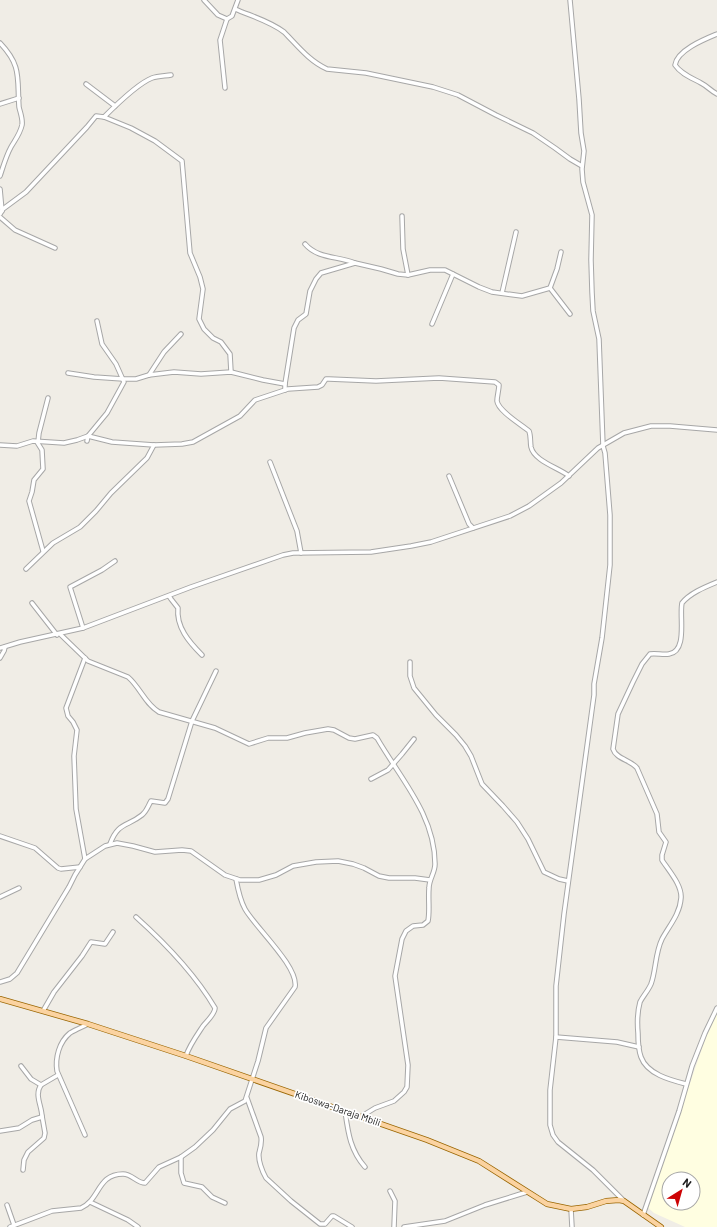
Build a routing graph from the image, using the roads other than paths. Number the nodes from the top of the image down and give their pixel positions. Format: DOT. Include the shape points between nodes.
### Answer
graph roads {
  1 [pos="204,0"];
  2 [pos="238,0"];
  3 [pos="570,0"];
  4 [pos="235,9"];
  5 [pos="227,19"];
  6 [pos="717,34"];
  7 [pos="0,43"];
  8 [pos="171,75"];
  9 [pos="86,84"];
  10 [pos="225,88"];
  11 [pos="717,94"];
  12 [pos="19,98"];
  13 [pos="0,104"];
  14 [pos="115,106"];
  15 [pos="104,117"];
  16 [pos="582,166"];
  17 [pos="0,176"];
  18 [pos="0,189"];
  19 [pos="1,213"];
  20 [pos="402,216"];
  21 [pos="0,217"];
  22 [pos="516,232"];
  23 [pos="305,244"];
  24 [pos="55,248"];
  25 [pos="561,252"];
  26 [pos="355,263"];
  27 [pos="453,274"];
  28 [pos="408,275"];
  29 [pos="550,288"];
  30 [pos="502,293"];
  31 [pos="570,314"];
  32 [pos="97,321"];
  33 [pos="432,324"];
  34 [pos="181,334"];
  35 [pos="68,372"];
  36 [pos="231,372"];
  37 [pos="149,374"];
  38 [pos="123,379"];
  39 [pos="284,384"];
  40 [pos="285,390"];
  41 [pos="48,398"];
  42 [pos="717,430"];
  43 [pos="88,436"];
  44 [pos="87,441"];
  45 [pos="38,442"];
  46 [pos="0,445"];
  47 [pos="154,445"];
  48 [pos="603,446"];
  49 [pos="270,462"];
  50 [pos="449,476"];
  51 [pos="569,476"];
  52 [pos="472,528"];
  53 [pos="43,551"];
  54 [pos="302,553"];
  55 [pos="115,561"];
  56 [pos="26,569"];
  57 [pos="717,582"];
  58 [pos="169,596"];
  59 [pos="32,603"];
  60 [pos="83,628"];
  61 [pos="58,634"];
  62 [pos="5,647"];
  63 [pos="0,648"];
  64 [pos="202,655"];
  65 [pos="0,658"];
  66 [pos="85,658"];
  67 [pos="410,662"];
  68 [pos="216,671"];
  69 [pos="192,722"];
  70 [pos="414,739"];
  71 [pos="393,764"];
  72 [pos="371,779"];
  73 [pos="0,836"];
  74 [pos="110,844"];
  75 [pos="85,859"];
  76 [pos="80,867"];
  77 [pos="236,879"];
  78 [pos="430,880"];
  79 [pos="568,881"];
  80 [pos="19,888"];
  81 [pos="0,897"];
  82 [pos="136,917"];
  83 [pos="113,932"];
  84 [pos="0,982"];
  85 [pos="0,999"];
  86 [pos="717,1008"];
  87 [pos="43,1011"];
  88 [pos="88,1024"];
  89 [pos="556,1037"];
  90 [pos="639,1048"];
  91 [pos="186,1056"];
  92 [pos="21,1066"];
  93 [pos="58,1075"];
  94 [pos="252,1079"];
  95 [pos="686,1084"];
  96 [pos="41,1085"];
  97 [pos="247,1098"];
  98 [pos="345,1111"];
  99 [pos="42,1116"];
  100 [pos="362,1116"];
  101 [pos="0,1131"];
  102 [pos="85,1135"];
  103 [pos="181,1157"];
  104 [pos="365,1167"];
  105 [pos="23,1170"];
  106 [pos="390,1191"];
  107 [pos="527,1192"];
  108 [pos="624,1201"];
  109 [pos="90,1202"];
  110 [pos="225,1203"];
  111 [pos="7,1205"];
  112 [pos="571,1209"];
  113 [pos="643,1215"];
  114 [pos="12,1226"];
  115 [pos="138,1227"];
  116 [pos="352,1227"];
  117 [pos="394,1227"];
  118 [pos="404,1227"];
  119 [pos="572,1227"];
  120 [pos="661,1227"];
  1 -- 5 [label="street" via="218,15"];
  2 -- 4 [label="street"];
  3 -- 16 [label="street" via="584,151"];
  4 -- 5 [label="street" via="232,16"];
  4 -- 16 [label="street" via="273,24 321,67 366,73 458,94 533,133"];
  5 -- 10 [label="street" via="220,40"];
  6 -- 11 [label="street" via="693,45 676,59 675,65"];
  7 -- 12 [label="street" via="10,55 18,72"];
  8 -- 14 [label="street" via="151,78"];
  9 -- 14 [label="street"];
  12 -- 13 [label="street"];
  12 -- 17 [label="street" via="22,123"];
  14 -- 15 [label="street"];
  15 -- 19 [label="street" via="96,116 26,192"];
  15 -- 36 [label="street" via="155,141 182,161 190,253 203,290 199,319 204,329 221,342 230,354"];
  16 -- 48 [label="street" via="584,187 592,215 593,305 599,340"];
  18 -- 19 [label="street"];
  20 -- 28 [label="street" via="403,249"];
  21 -- 24 [label="street" via="15,230"];
  22 -- 30 [label="street"];
  23 -- 26 [label="street" via="321,256"];
  25 -- 29 [label="street"];
  26 -- 28 [label="street"];
  26 -- 39 [label="street" via="321,273 316,279 308,297 306,314 298,320 294,328"];
  27 -- 28 [label="street" via="437,269"];
  27 -- 30 [label="street" via="479,288"];
  27 -- 33 [label="street"];
  29 -- 30 [label="street" via="522,296"];
  29 -- 31 [label="street"];
  32 -- 38 [label="street" via="102,344"];
  34 -- 37 [label="street" via="164,352"];
  35 -- 38 [label="street"];
  36 -- 37 [label="street"];
  36 -- 39 [label="street"];
  37 -- 38 [label="street" via="136,379"];
  38 -- 43 [label="street" via="124,382 107,413"];
  39 -- 40 [label="street"];
  40 -- 47 [label="street" via="255,400 240,416 216,428 200,440 182,444"];
  40 -- 51 [label="street" via="318,387 326,380 334,379 376,381 439,378 495,382 499,385 497,402 510,416 530,430 531,448 535,454 551,467"];
  41 -- 45 [label="street"];
  42 -- 48 [label="street" via="651,426 624,433"];
  43 -- 44 [label="street"];
  43 -- 45 [label="street" via="64,442"];
  43 -- 47 [label="street" via="112,442"];
  45 -- 46 [label="street" via="17,446"];
  45 -- 53 [label="street" via="42,450 43,469 34,480 29,501"];
  47 -- 53 [label="street" via="147,458 80,527"];
  48 -- 51 [label="street"];
  48 -- 79 [label="street" via="610,515 610,564"];
  49 -- 54 [label="street" via="297,531"];
  50 -- 52 [label="street"];
  51 -- 52 [label="street" via="529,506 510,516"];
  52 -- 54 [label="street" via="411,546 356,553"];
  53 -- 56 [label="street" via="42,555"];
  54 -- 58 [label="street" via="283,555"];
  55 -- 60 [label="street" via="70,587"];
  57 -- 90 [label="street" via="683,601 678,648 669,654 648,655 622,705 616,724 613,752 637,768 657,814 659,832 666,842 662,860 681,894 676,916 660,944 651,984 640,1004 637,1017"];
  58 -- 60 [label="street"];
  58 -- 64 [label="street" via="178,608 178,616 187,639"];
  59 -- 61 [label="street"];
  60 -- 61 [label="street"];
  61 -- 62 [label="street"];
  61 -- 66 [label="street"];
  62 -- 63 [label="street"];
  62 -- 65 [label="street"];
  66 -- 69 [label="street" via="128,677 151,707 159,712"];
  66 -- 75 [label="street" via="66,708 77,730 74,756 76,809"];
  67 -- 79 [label="street" via="410,676 414,688 465,746 472,756 482,784 517,822 544,872"];
  68 -- 69 [label="street"];
  69 -- 71 [label="street" via="215,728 249,744 268,738 293,737 328,729 355,739 373,736"];
  69 -- 74 [label="street" via="168,799 164,803 151,801 143,814 116,832"];
  70 -- 71 [label="street"];
  71 -- 72 [label="street" via="388,770"];
  71 -- 78 [label="street" via="417,802 429,829 435,862"];
  73 -- 76 [label="street" via="35,848 58,868"];
  74 -- 75 [label="street"];
  74 -- 77 [label="street" via="124,844 155,852 187,850 225,875"];
  75 -- 76 [label="street"];
  76 -- 84 [label="street" via="17,972 10,979"];
  77 -- 78 [label="street" via="259,880 293,866 338,861 358,866 379,876"];
  77 -- 94 [label="street" via="245,909 279,952 296,984 266,1028"];
  78 -- 100 [label="street" via="428,921 406,931 395,976 408,1065 407,1087 394,1101"];
  79 -- 89 [label="street" via="556,986"];
  80 -- 81 [label="street"];
  82 -- 91 [label="street" via="184,965 215,1008 215,1012"];
  83 -- 87 [label="street" via="105,944 91,942"];
  85 -- 87 [label="main road, Kiboswa-Daraja Mbili"];
  86 -- 95 [label="street" via="700,1044"];
  87 -- 88 [label="main road, Kiboswa-Daraja Mbili"];
  88 -- 91 [label="main road, Kiboswa-Daraja Mbili"];
  88 -- 93 [label="street" via="65,1038 56,1063"];
  89 -- 90 [label="street" via="617,1042"];
  89 -- 108 [label="street" via="550,1090 552,1135 597,1173"];
  90 -- 95 [label="street" via="641,1058 652,1070"];
  91 -- 94 [label="main road, Kiboswa-Daraja Mbili"];
  92 -- 96 [label="street" via="31,1079"];
  93 -- 96 [label="street"];
  93 -- 102 [label="street"];
  94 -- 97 [label="street"];
  94 -- 98 [label="main road, Kiboswa-Daraja Mbili"];
  95 -- 113 [label="street"];
  96 -- 99 [label="street" via="38,1101"];
  97 -- 103 [label="street" via="230,1109 205,1137"];
  97 -- 116 [label="street" via="261,1137 259,1154 266,1178 320,1224 325,1224 334,1216"];
  98 -- 100 [label="main road, Kiboswa-Daraja Mbili"];
  98 -- 104 [label="street" via="355,1155"];
  99 -- 101 [label="street" via="19,1128"];
  99 -- 105 [label="street" via="44,1138 28,1152"];
  100 -- 107 [label="main road, Kiboswa-Daraja Mbili" via="462,1153 494,1169"];
  103 -- 109 [label="street" via="159,1167 145,1183 124,1173 109,1177 103,1181"];
  103 -- 110 [label="street" via="184,1183 202,1187 212,1197"];
  106 -- 117 [label="street" via="395,1201"];
  107 -- 112 [label="main road, Kiboswa-Daraja Mbili" via="547,1204"];
  107 -- 118 [label="street" via="484,1205 445,1222"];
  108 -- 112 [label="main road, Kiboswa-Daraja Mbili" via="606,1201"];
  108 -- 113 [label="main road"];
  109 -- 114 [label="street" via="81,1208 52,1211"];
  109 -- 115 [label="street" via="118,1214"];
  111 -- 114 [label="street"];
  112 -- 119 [label="street"];
  113 -- 120 [label="main road"];
}
